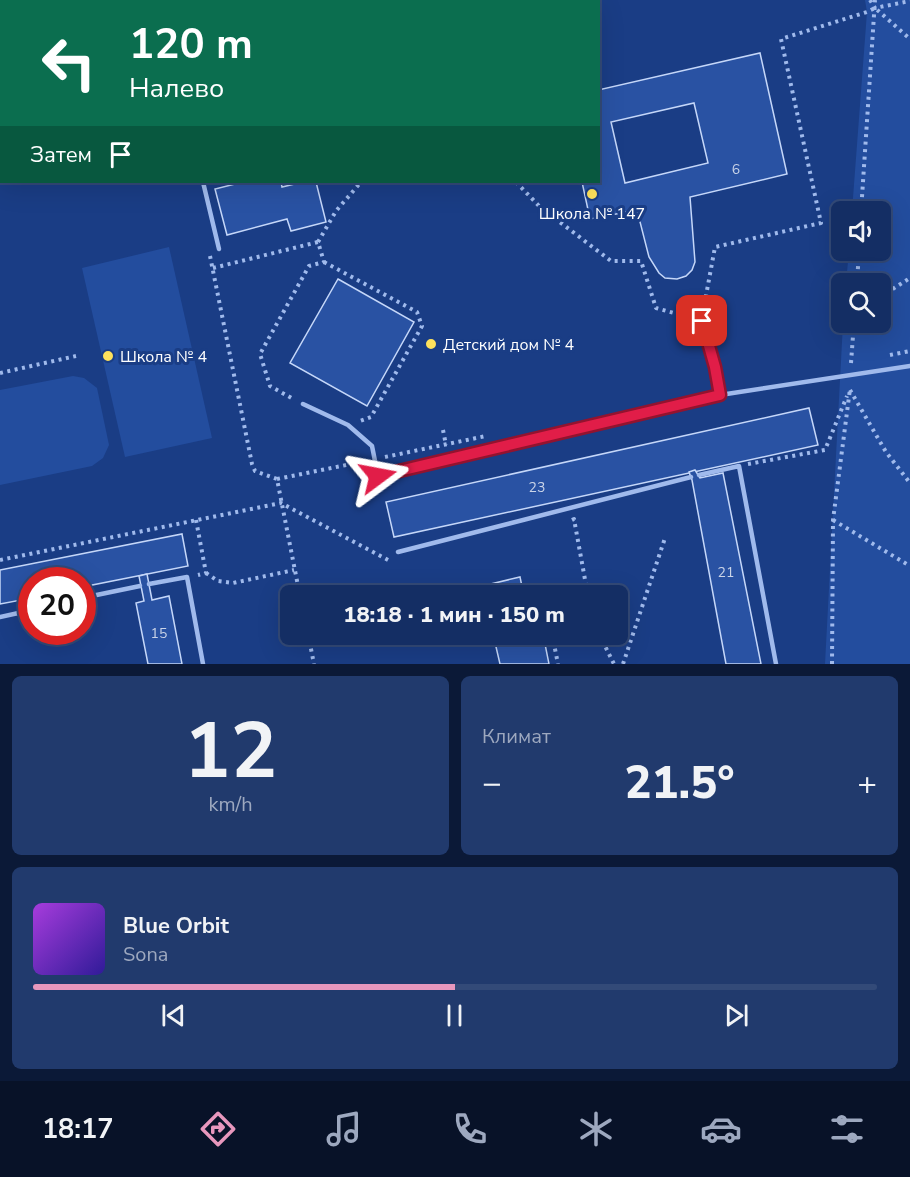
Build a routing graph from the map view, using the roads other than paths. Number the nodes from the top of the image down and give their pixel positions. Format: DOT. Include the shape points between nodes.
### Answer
graph roads {
  1 [pos="203,183"];
  2 [pos="219,249"];
  3 [pos="702,321"];
  4 [pos="910,366"];
  5 [pos="720,395"];
  6 [pos="303,404"];
  7 [pos="699,475"];
  8 [pos="691,477"];
  9 [pos="398,552"];
  10 [pos="149,584"];
  11 [pos="140,586"];
  12 [pos="96,595"];
  13 [pos="18,613"];
  14 [pos="0,617"];
  15 [pos="203,664"];
  16 [pos="776,664"];
  1 -- 2 [label="lane"];
  3 -- 5 [label="lane"];
  4 -- 5 [label="lane"];
  5 -- 6 [label="lane" via="378,476 372,446 348,425"];
  7 -- 16 [label="lane" via="739,466"];
  8 -- 9 [label="lane"];
  10 -- 15 [label="lane" via="187,577"];
  11 -- 12 [label="lane"];
  13 -- 14 [label="lane"];
}
